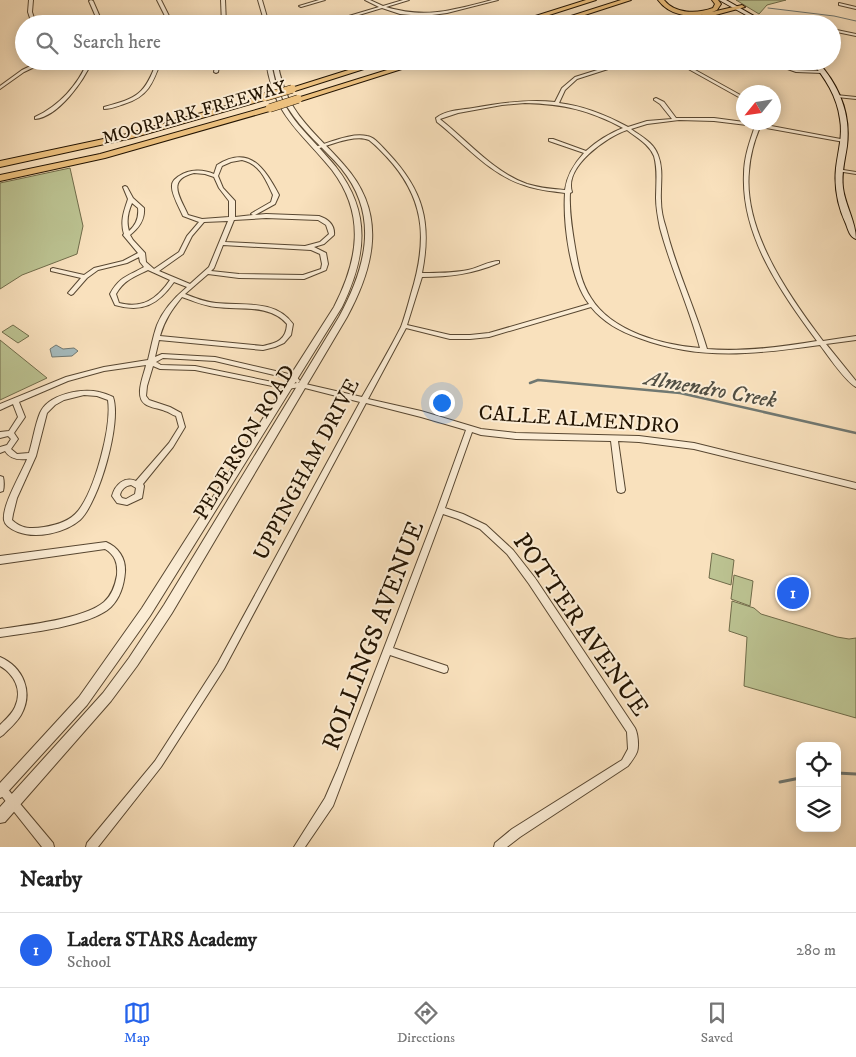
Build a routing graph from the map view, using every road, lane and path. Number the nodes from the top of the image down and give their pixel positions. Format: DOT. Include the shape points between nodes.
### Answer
graph roads {
  1 [pos="31,0"];
  2 [pos="159,0"];
  3 [pos="223,0"];
  4 [pos="254,0"];
  5 [pos="260,0"];
  6 [pos="323,0"];
  7 [pos="368,0"];
  8 [pos="406,0"];
  9 [pos="496,0"];
  10 [pos="572,0"];
  11 [pos="593,0"];
  12 [pos="628,0"];
  13 [pos="660,0"];
  14 [pos="715,0"];
  15 [pos="722,0"];
  16 [pos="729,0"];
  17 [pos="91,1"];
  18 [pos="840,4"];
  19 [pos="301,6"];
  20 [pos="739,7"];
  21 [pos="380,8"];
  22 [pos="856,8"];
  23 [pos="31,15"];
  24 [pos="97,15"];
  25 [pos="166,15"];
  26 [pos="224,15"];
  27 [pos="258,15"];
  28 [pos="264,15"];
  29 [pos="356,15"];
  30 [pos="407,15"];
  31 [pos="425,15"];
  32 [pos="528,15"];
  33 [pos="543,15"];
  34 [pos="579,15"];
  35 [pos="708,15"];
  36 [pos="752,15"];
  37 [pos="755,15"];
  38 [pos="841,32"];
  39 [pos="856,35"];
  40 [pos="25,70"];
  41 [pos="87,70"];
  42 [pos="156,70"];
  43 [pos="270,70"];
  44 [pos="276,70"];
  45 [pos="356,70"];
  46 [pos="394,70"];
  47 [pos="602,70"];
  48 [pos="692,70"];
  49 [pos="793,70"];
  50 [pos="822,72"];
  51 [pos="0,88"];
  52 [pos="736,95"];
  53 [pos="837,96"];
  54 [pos="856,98"];
  55 [pos="656,99"];
  56 [pos="558,102"];
  57 [pos="106,108"];
  58 [pos="37,118"];
  59 [pos="675,120"];
  60 [pos="736,122"];
  61 [pos="628,129"];
  62 [pos="781,129"];
  63 [pos="756,130"];
  64 [pos="551,140"];
  65 [pos="844,141"];
  66 [pos="320,147"];
  67 [pos="587,153"];
  68 [pos="0,164"];
  69 [pos="839,170"];
  70 [pos="856,173"];
  71 [pos="216,176"];
  72 [pos="0,178"];
  73 [pos="125,187"];
  74 [pos="569,192"];
  75 [pos="131,199"];
  76 [pos="248,216"];
  77 [pos="232,218"];
  78 [pos="202,221"];
  79 [pos="126,235"];
  80 [pos="856,237"];
  81 [pos="222,244"];
  82 [pos="307,247"];
  83 [pos="142,254"];
  84 [pos="497,262"];
  85 [pos="148,267"];
  86 [pos="53,270"];
  87 [pos="155,271"];
  88 [pos="208,272"];
  89 [pos="421,275"];
  90 [pos="84,277"];
  91 [pos="173,280"];
  92 [pos="191,286"];
  93 [pos="71,293"];
  94 [pos="181,295"];
  95 [pos="592,305"];
  96 [pos="404,326"];
  97 [pos="156,338"];
  98 [pos="856,338"];
  99 [pos="821,343"];
  100 [pos="704,350"];
  101 [pos="151,362"];
  102 [pos="293,377"];
  103 [pos="301,385"];
  104 [pos="856,385"];
  105 [pos="287,387"];
  106 [pos="15,400"];
  107 [pos="364,400"];
  108 [pos="0,407"];
  109 [pos="469,430"];
  110 [pos="11,434"];
  111 [pos="0,435"];
  112 [pos="614,438"];
  113 [pos="4,449"];
  114 [pos="32,456"];
  115 [pos="0,479"];
  116 [pos="138,484"];
  117 [pos="856,486"];
  118 [pos="0,489"];
  119 [pos="621,490"];
  120 [pos="441,510"];
  121 [pos="0,560"];
  122 [pos="0,633"];
  123 [pos="387,650"];
  124 [pos="0,661"];
  125 [pos="444,669"];
  126 [pos="0,732"];
  127 [pos="2,791"];
  128 [pos="14,804"];
  129 [pos="0,817"];
  130 [pos="48,847"];
  131 [pos="91,847"];
  132 [pos="299,847"];
  133 [pos="499,847"];
  1 -- 23 [label="street"];
  2 -- 25 [label="street"];
  3 -- 26 [label="street"];
  4 -- 27 [label="street"];
  5 -- 28 [label="street"];
  6 -- 19 [label="street"];
  7 -- 21 [label="street"];
  8 -- 21 [label="street"];
  9 -- 31 [label="street"];
  10 -- 32 [label="highway"];
  11 -- 33 [label="highway"];
  12 -- 34 [label="highway"];
  13 -- 14 [label="highway" via="672,9 699,13 716,9 718,4"];
  15 -- 20 [label="main road"];
  16 -- 20 [label="highway"];
  17 -- 24 [label="street"];
  18 -- 22 [label="street"];
  20 -- 35 [label="highway"];
  20 -- 36 [label="main road"];
  20 -- 37 [label="main road"];
  21 -- 29 [label="street"];
  21 -- 30 [label="street"];
  38 -- 39 [label="street"];
  40 -- 51 [label="street"];
  41 -- 58 [label="street" via="78,84 46,114"];
  42 -- 57 [label="street" via="148,90 131,101"];
  43 -- 66 [label="street, PEDERSON ROAD" via="278,100 293,122"];
  44 -- 66 [label="street, PEDERSON ROAD" via="291,108"];
  45 -- 68 [label="highway, MOORPARK FREEWAY, bridge" via="129,136"];
  46 -- 72 [label="highway, MOORPARK FREEWAY, bridge" via="102,156"];
  47 -- 56 [label="street" via="576,78 563,89"];
  48 -- 52 [label="street"];
  49 -- 50 [label="street"];
  50 -- 53 [label="main road"];
  53 -- 54 [label="street"];
  53 -- 65 [label="main road" via="843,118"];
  55 -- 59 [label="street"];
  56 -- 61 [label="street" via="591,110"];
  56 -- 74 [label="street" via="506,103 438,118 510,178 544,189"];
  59 -- 60 [label="street"];
  59 -- 61 [label="street"];
  61 -- 67 [label="street" via="605,139"];
  61 -- 100 [label="street" via="648,143 658,160 658,197 668,251"];
  62 -- 65 [label="street"];
  63 -- 99 [label="street" via="746,168 746,194 753,224 760,247 774,273"];
  64 -- 67 [label="street"];
  65 -- 69 [label="main road"];
  66 -- 89 [label="street, UPPINGHAM DRIVE" via="353,137 367,137 403,173 422,222 424,249"];
  66 -- 102 [label="street, PEDERSON ROAD" via="353,198 360,228 359,249 347,291"];
  66 -- 103 [label="street, PEDERSON ROAD" via="346,169 358,188 368,217 370,248 358,290"];
  67 -- 74 [label="street" via="569,181"];
  69 -- 70 [label="street"];
  69 -- 80 [label="main road" via="841,194"];
  71 -- 76 [label="street" via="218,166 237,159 253,161 260,166 276,195 273,203"];
  71 -- 77 [label="street" via="232,202"];
  71 -- 78 [label="street" via="197,171 174,182 186,216"];
  73 -- 75 [label="street"];
  74 -- 95 [label="street" via="574,259 579,283"];
  75 -- 79 [label="street" via="124,218"];
  75 -- 79 [label="street" via="141,208 142,216 138,227"];
  76 -- 77 [label="street"];
  76 -- 82 [label="street" via="319,218 326,221 332,234 322,243"];
  77 -- 78 [label="street"];
  77 -- 81 [label="street"];
  78 -- 87 [label="street" via="181,253"];
  79 -- 83 [label="street"];
  81 -- 82 [label="street"];
  81 -- 88 [label="street"];
  82 -- 88 [label="street" via="323,253 326,264 323,270 304,277"];
  83 -- 85 [label="street"];
  83 -- 90 [label="street" via="125,262 96,268"];
  84 -- 89 [label="street" via="460,275"];
  85 -- 87 [label="street"];
  85 -- 91 [label="street" via="118,285 113,294 117,304 130,308 151,303 165,292"];
  86 -- 90 [label="street"];
  87 -- 91 [label="street"];
  88 -- 92 [label="street"];
  89 -- 96 [label="street, UPPINGHAM DRIVE"];
  90 -- 93 [label="street"];
  91 -- 92 [label="street"];
  92 -- 94 [label="street"];
  94 -- 97 [label="street" via="166,314"];
  94 -- 97 [label="street" via="212,305 272,311 288,320 290,334 280,344 263,348"];
  95 -- 96 [label="street" via="489,335 450,337"];
  95 -- 100 [label="street" via="633,334 673,347"];
  96 -- 107 [label="street, UPPINGHAM DRIVE"];
  97 -- 101 [label="street"];
  98 -- 99 [label="street"];
  99 -- 100 [label="street" via="765,350"];
  99 -- 104 [label="street"];
  101 -- 102 [label="street" via="162,356 215,359"];
  101 -- 105 [label="street"];
  101 -- 106 [label="street" via="66,379"];
  101 -- 116 [label="street" via="144,396 150,404 179,415 182,427"];
  102 -- 103 [label="street"];
  102 -- 105 [label="street, PEDERSON ROAD"];
  103 -- 105 [label="street"];
  103 -- 107 [label="street, CALLE ALMENDRO"];
  103 -- 128 [label="street, PEDERSON ROAD" via="133,662 107,697"];
  105 -- 127 [label="street, PEDERSON ROAD" via="146,612 82,701"];
  106 -- 108 [label="street"];
  106 -- 110 [label="street" via="22,417"];
  107 -- 109 [label="street, CALLE ALMENDRO"];
  107 -- 131 [label="street, UPPINGHAM DRIVE" via="221,666 158,764"];
  109 -- 112 [label="street, CALLE ALMENDRO" via="511,436"];
  109 -- 120 [label="street, ROLLINGS AVENUE"];
  110 -- 111 [label="street"];
  110 -- 113 [label="street" via="15,439"];
  112 -- 117 [label="street, CALLE ALMENDRO" via="694,446"];
  112 -- 119 [label="street"];
  113 -- 114 [label="street" via="14,456"];
  114 -- 114 [label="street" via="8,510 8,521 22,531 59,528 82,512 104,460 114,409 111,399 84,393 68,395 53,402 44,412"];
  115 -- 118 [label="street"];
  120 -- 123 [label="street, ROLLINGS AVENUE"];
  120 -- 133 [label="street, POTTER AVENUE" via="483,527 510,552 632,731 633,750 625,763 516,832"];
  121 -- 122 [label="street" via="106,546 120,557 122,567 120,586 106,607 97,613"];
  123 -- 125 [label="street"];
  123 -- 132 [label="street, ROLLINGS AVENUE" via="329,802"];
  124 -- 126 [label="street" via="20,679 22,690 20,707"];
  127 -- 128 [label="street"];
  128 -- 129 [label="street, PEDERSON ROAD"];
  128 -- 130 [label="street"];
}
